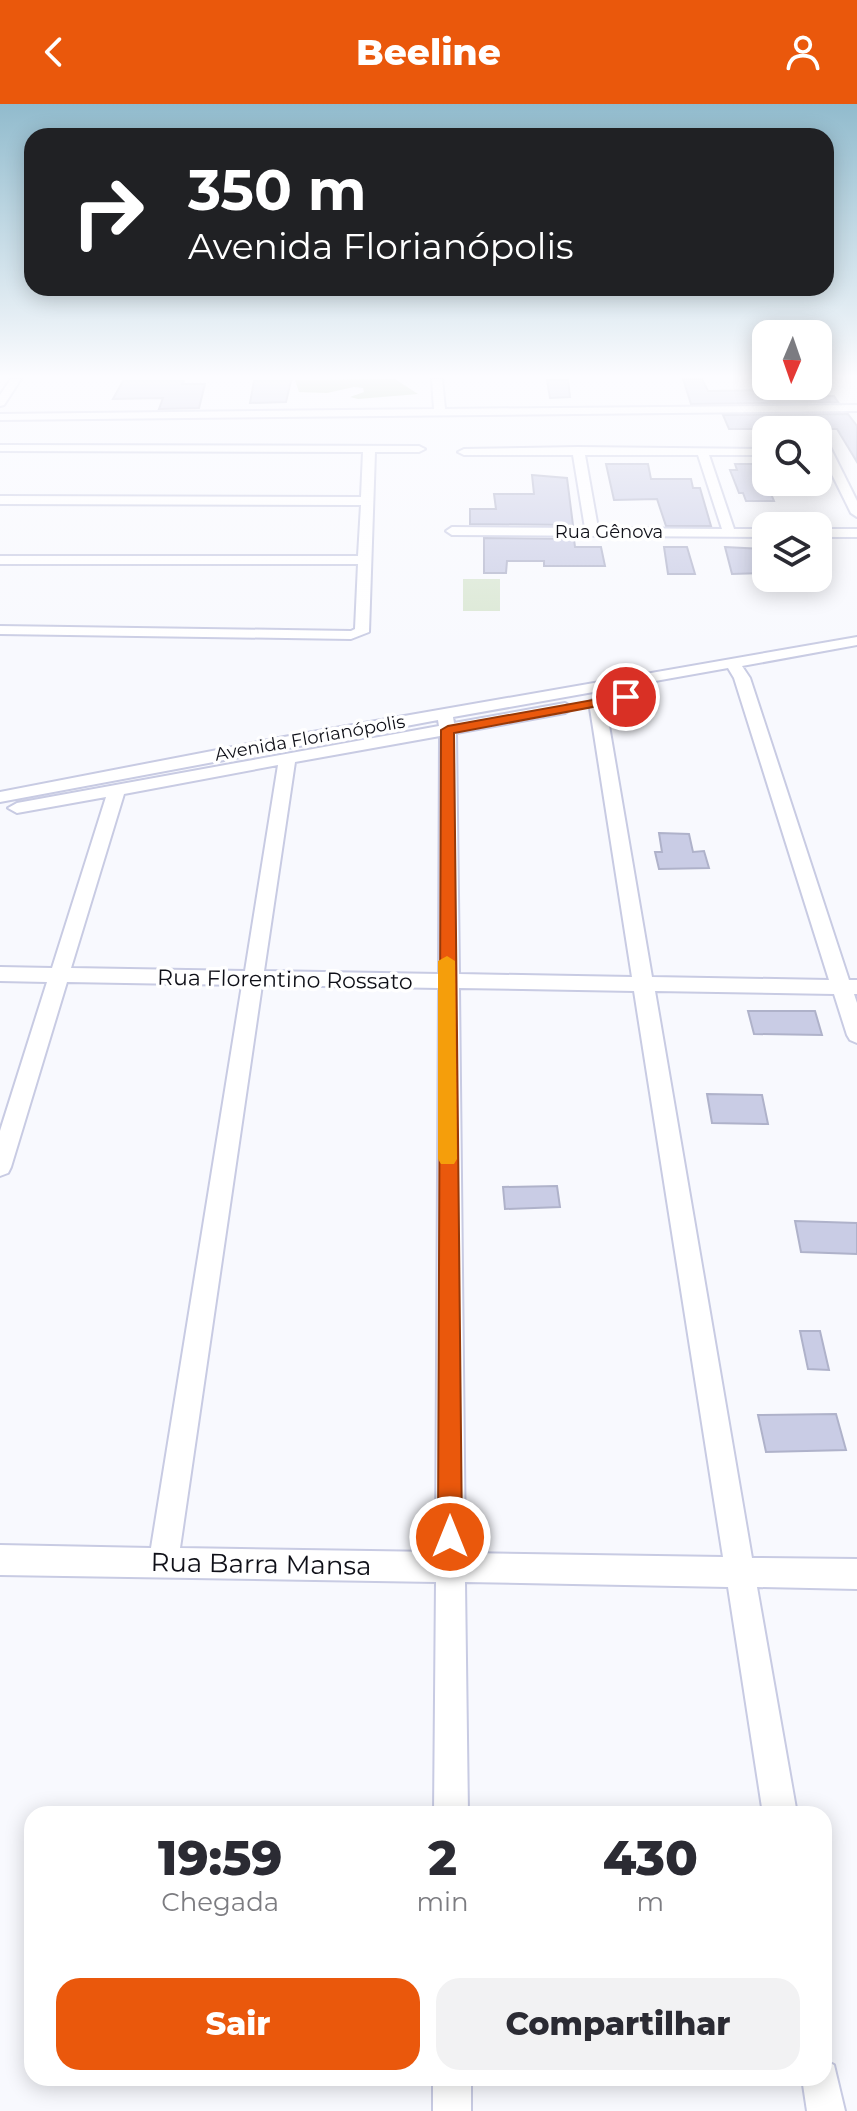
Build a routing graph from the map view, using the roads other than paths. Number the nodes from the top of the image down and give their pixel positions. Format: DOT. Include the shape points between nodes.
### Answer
graph roads {
  1 [pos="368,473"];
  2 [pos="582,473"];
  3 [pos="709,473"];
  4 [pos="851,487"];
  5 [pos="0,500"];
  6 [pos="367,501"];
  7 [pos="857,513"];
  8 [pos="452,531"];
  9 [pos="592,532"];
  10 [pos="729,532"];
  11 [pos="752,533"];
  12 [pos="832,533"];
  13 [pos="857,533"];
  14 [pos="0,560"];
  15 [pos="364,560"];
  16 [pos="0,630"];
  17 [pos="857,641"];
  18 [pos="857,656"];
  19 [pos="738,671"];
  20 [pos="597,702"];
  21 [pos="446,722"];
  22 [pos="287,760"];
  23 [pos="116,791"];
  24 [pos="0,797"];
  25 [pos="0,811"];
  26 [pos="0,974"];
  27 [pos="59,975"];
  28 [pos="253,978"];
  29 [pos="446,981"];
  30 [pos="643,984"];
  31 [pos="849,987"];
  32 [pos="857,1035"];
  33 [pos="0,1167"];
  34 [pos="0,1560"];
  35 [pos="163,1563"];
  36 [pos="451,1567"];
  37 [pos="742,1573"];
  38 [pos="857,1574"];
  39 [pos="451,1806"];
  40 [pos="779,1806"];
  41 [pos="452,2086"];
  42 [pos="822,2086"];
  43 [pos="452,2111"];
  44 [pos="826,2111"];
  1 -- 6 [label="street"];
  2 -- 9 [label="street"];
  3 -- 10 [label="street"];
  4 -- 7 [label="street"];
  5 -- 6 [label="street"];
  6 -- 15 [label="street"];
  8 -- 9 [label="street, Rua Gênova"];
  9 -- 10 [label="street, Rua Gênova"];
  10 -- 11 [label="street, Rua Gênova"];
  12 -- 13 [label="street"];
  14 -- 15 [label="street"];
  15 -- 16 [label="street" via="364,630 358,634"];
  17 -- 19 [label="street, Avenida Florianópolis"];
  18 -- 19 [label="street, Avenida Florianópolis"];
  19 -- 20 [label="street, Avenida Florianópolis"];
  19 -- 21 [label="street, Avenida Florianópolis"];
  19 -- 31 [label="street"];
  20 -- 21 [label="street, Avenida Florianópolis"];
  20 -- 30 [label="street"];
  21 -- 22 [label="street, Avenida Florianópolis"];
  21 -- 24 [label="street, Avenida Florianópolis"];
  21 -- 29 [label="street"];
  22 -- 23 [label="street, Avenida Florianópolis"];
  22 -- 28 [label="street"];
  23 -- 25 [label="street, Avenida Florianópolis"];
  23 -- 27 [label="street"];
  26 -- 27 [label="street, Rua Florentino Rossato"];
  27 -- 28 [label="street, Rua Florentino Rossato"];
  27 -- 33 [label="street"];
  28 -- 29 [label="street, Rua Florentino Rossato"];
  28 -- 35 [label="street"];
  29 -- 30 [label="street, Rua Florentino Rossato"];
  29 -- 36 [label="street"];
  30 -- 31 [label="street, Rua Florentino Rossato"];
  30 -- 37 [label="street"];
  31 -- 32 [label="street"];
  34 -- 35 [label="street, Rua Barra Mansa"];
  35 -- 36 [label="street, Rua Barra Mansa"];
  36 -- 37 [label="street, Rua Barra Mansa"];
  36 -- 39 [label="street"];
  37 -- 38 [label="street, Rua Barra Mansa"];
  37 -- 40 [label="street"];
  41 -- 43 [label="street"];
  42 -- 44 [label="street"];
}
